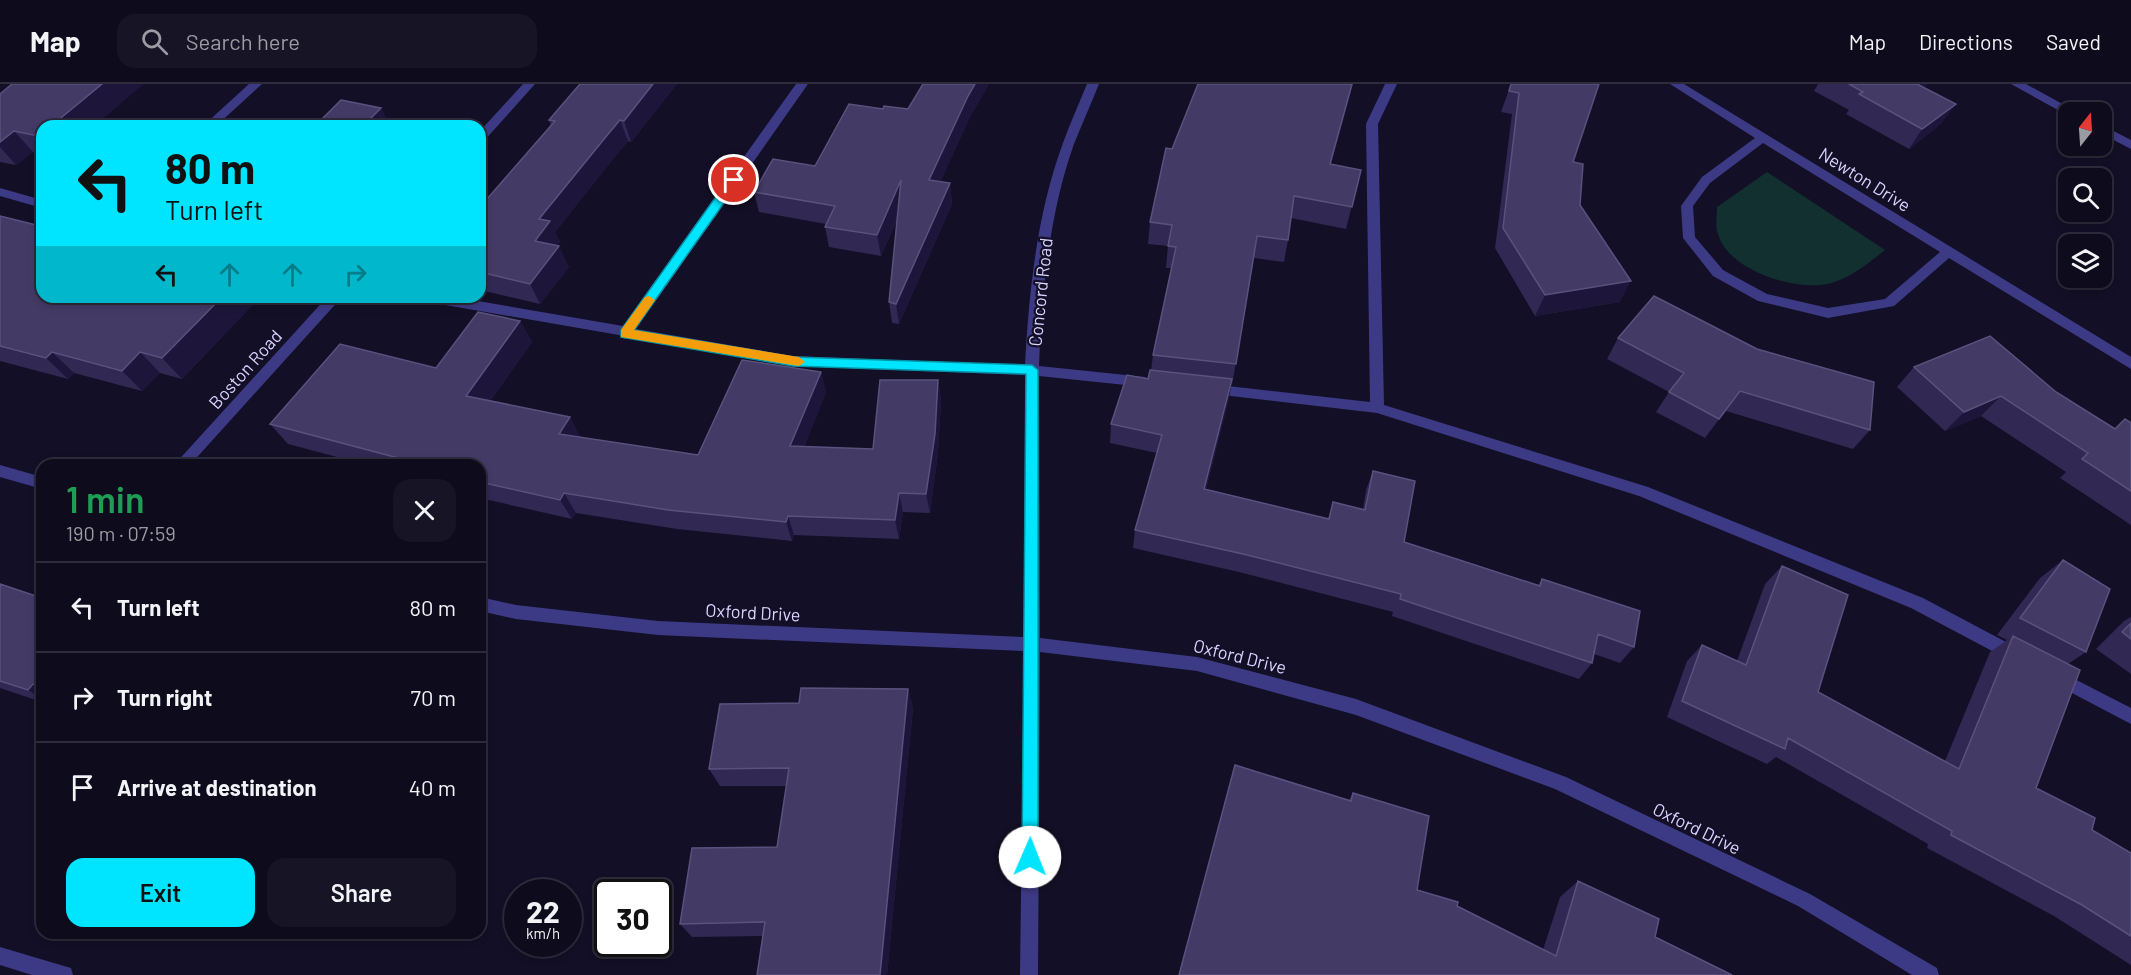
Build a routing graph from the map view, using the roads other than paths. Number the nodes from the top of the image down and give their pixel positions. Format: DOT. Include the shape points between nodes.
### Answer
graph roads {
  1 [pos="256,84"];
  2 [pos="529,84"];
  3 [pos="802,84"];
  4 [pos="1093,84"];
  5 [pos="1391,84"];
  6 [pos="1676,84"];
  7 [pos="2017,84"];
  8 [pos="2058,105"];
  9 [pos="216,120"];
  10 [pos="486,131"];
  11 [pos="2112,135"];
  12 [pos="1763,137"];
  13 [pos="2131,145"];
  14 [pos="0,192"];
  15 [pos="36,202"];
  16 [pos="1948,252"];
  17 [pos="330,303"];
  18 [pos="461,303"];
  19 [pos="626,333"];
  20 [pos="2131,364"];
  21 [pos="1032,370"];
  22 [pos="1163,384"];
  23 [pos="1198,388"];
  24 [pos="1377,408"];
  25 [pos="186,459"];
  26 [pos="0,471"];
  27 [pos="36,481"];
  28 [pos="486,605"];
  29 [pos="1032,644"];
  30 [pos="2131,716"];
  31 [pos="0,956"];
  32 [pos="64,975"];
  33 [pos="1029,975"];
  34 [pos="1930,975"];
  1 -- 9 [label="street"];
  2 -- 10 [label="street"];
  3 -- 19 [label="street"];
  4 -- 21 [label="street, Concord Road" via="1059,172 1042,245"];
  5 -- 24 [label="street" via="1372,124"];
  6 -- 12 [label="street, Newton Drive"];
  7 -- 8 [label="street"];
  11 -- 13 [label="street"];
  12 -- 16 [label="street, Newton Drive"];
  12 -- 16 [label="street" via="1706,180 1687,206 1689,238 1718,273 1763,298 1828,313 1889,303"];
  14 -- 15 [label="street"];
  16 -- 20 [label="street, Newton Drive"];
  17 -- 25 [label="street, Boston Road"];
  18 -- 19 [label="street"];
  19 -- 21 [label="street" via="793,362"];
  21 -- 22 [label="street"];
  21 -- 29 [label="street, Concord Road"];
  23 -- 24 [label="street"];
  24 -- 30 [label="street" via="1643,491 1917,603"];
  26 -- 27 [label="street"];
  28 -- 29 [label="street, Oxford Drive" via="658,628"];
  29 -- 33 [label="street, Concord Road"];
  29 -- 34 [label="street, Oxford Drive" via="1197,664 1356,707 1560,783 1804,900"];
  31 -- 32 [label="street"];
}
